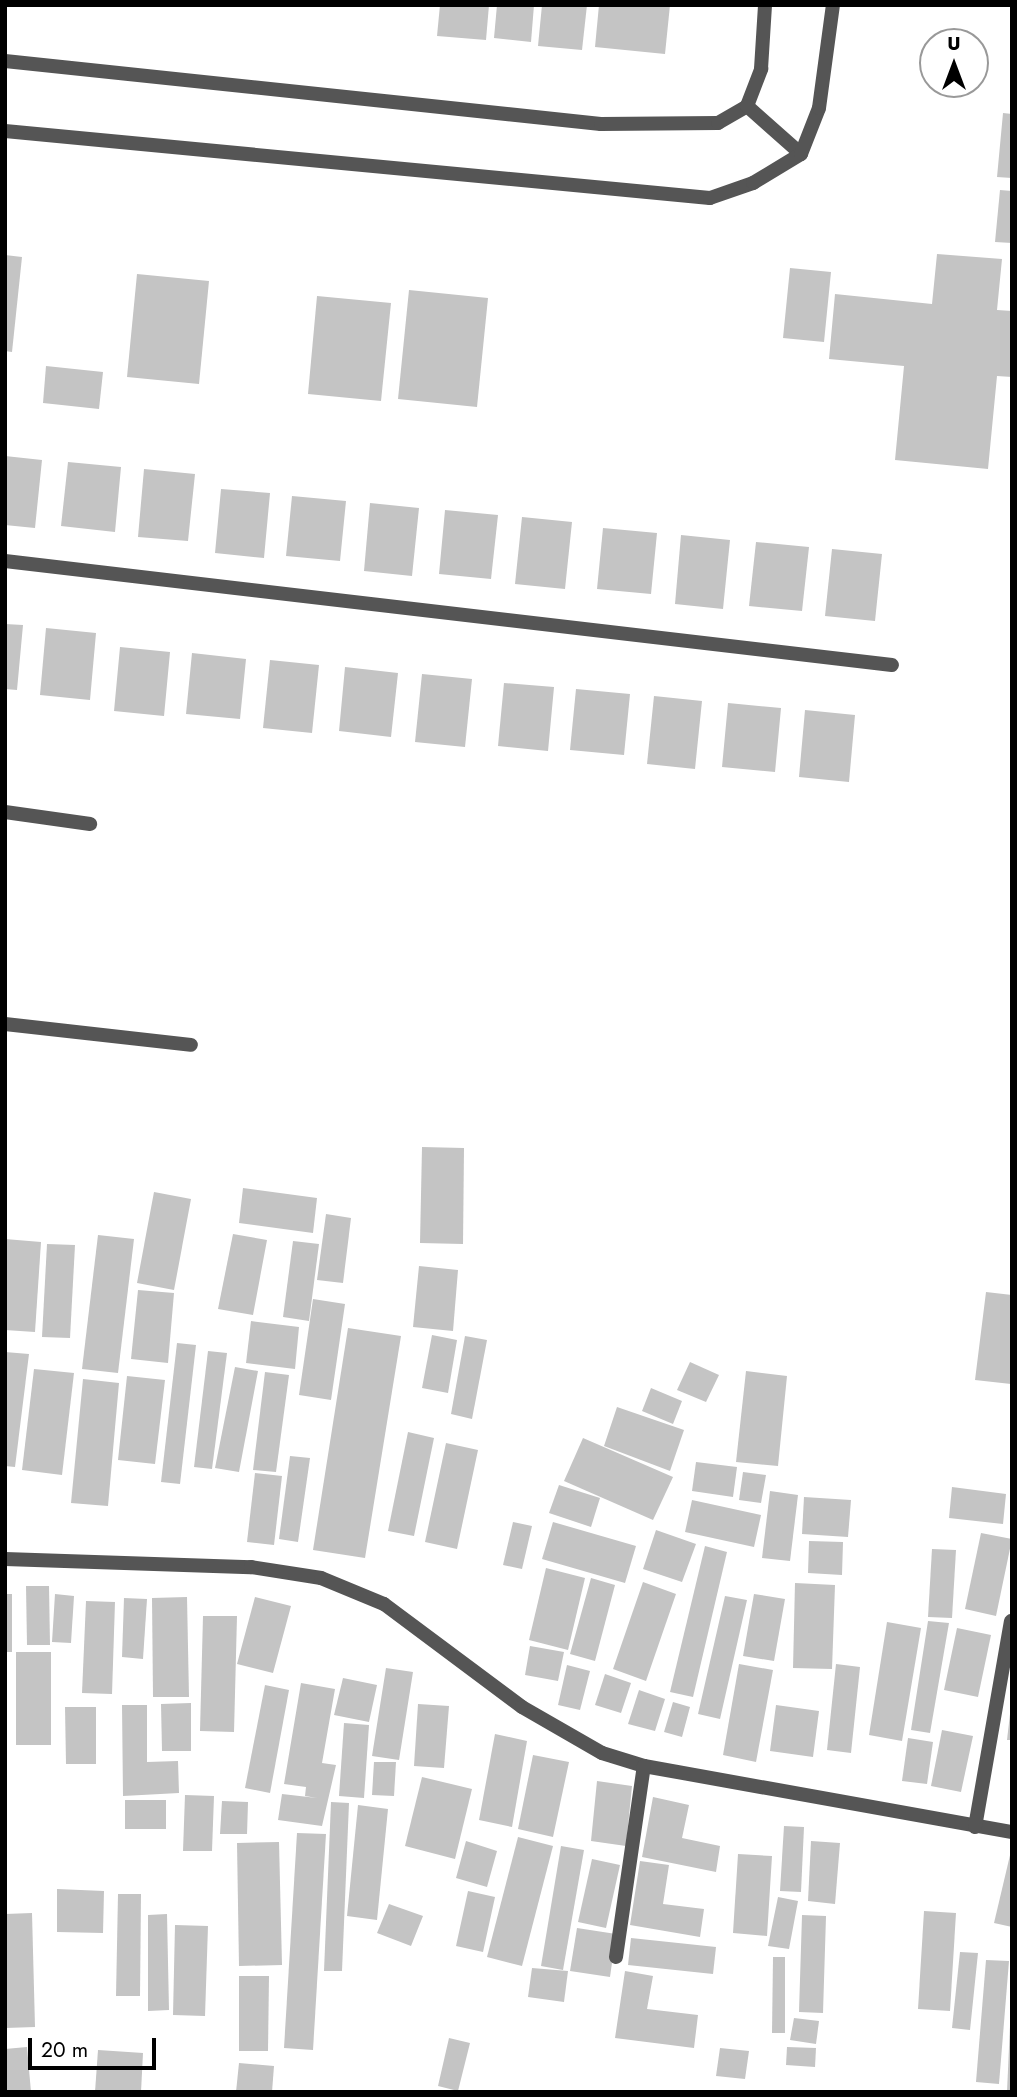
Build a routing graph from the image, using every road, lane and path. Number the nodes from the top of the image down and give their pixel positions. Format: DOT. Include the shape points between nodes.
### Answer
graph roads {
  1 [pos="765,5"];
  2 [pos="833,5"];
  3 [pos="5,61"];
  4 [pos="747,106"];
  5 [pos="5,131"];
  6 [pos="801,154"];
  7 [pos="5,561"];
  8 [pos="892,665"];
  9 [pos="5,812"];
  10 [pos="90,824"];
  11 [pos="5,1024"];
  12 [pos="191,1045"];
  13 [pos="5,1559"];
  14 [pos="1011,1621"];
  15 [pos="644,1766"];
  16 [pos="975,1827"];
  17 [pos="1012,1832"];
  18 [pos="616,1956"];
  1 -- 4 [label="street" via="761,69"];
  2 -- 6 [label="street" via="819,108"];
  3 -- 4 [label="street" via="601,124 718,123"];
  4 -- 6 [label="street"];
  5 -- 6 [label="street" via="710,198 753,183"];
  7 -- 8 [label="street"];
  9 -- 10 [label="street"];
  11 -- 12 [label="street"];
  13 -- 15 [label="street" via="251,1567 349,1587 384,1604 558,1731"];
  14 -- 16 [label="street"];
  15 -- 16 [label="street"];
  15 -- 18 [label="street"];
  16 -- 17 [label="street"];
}
